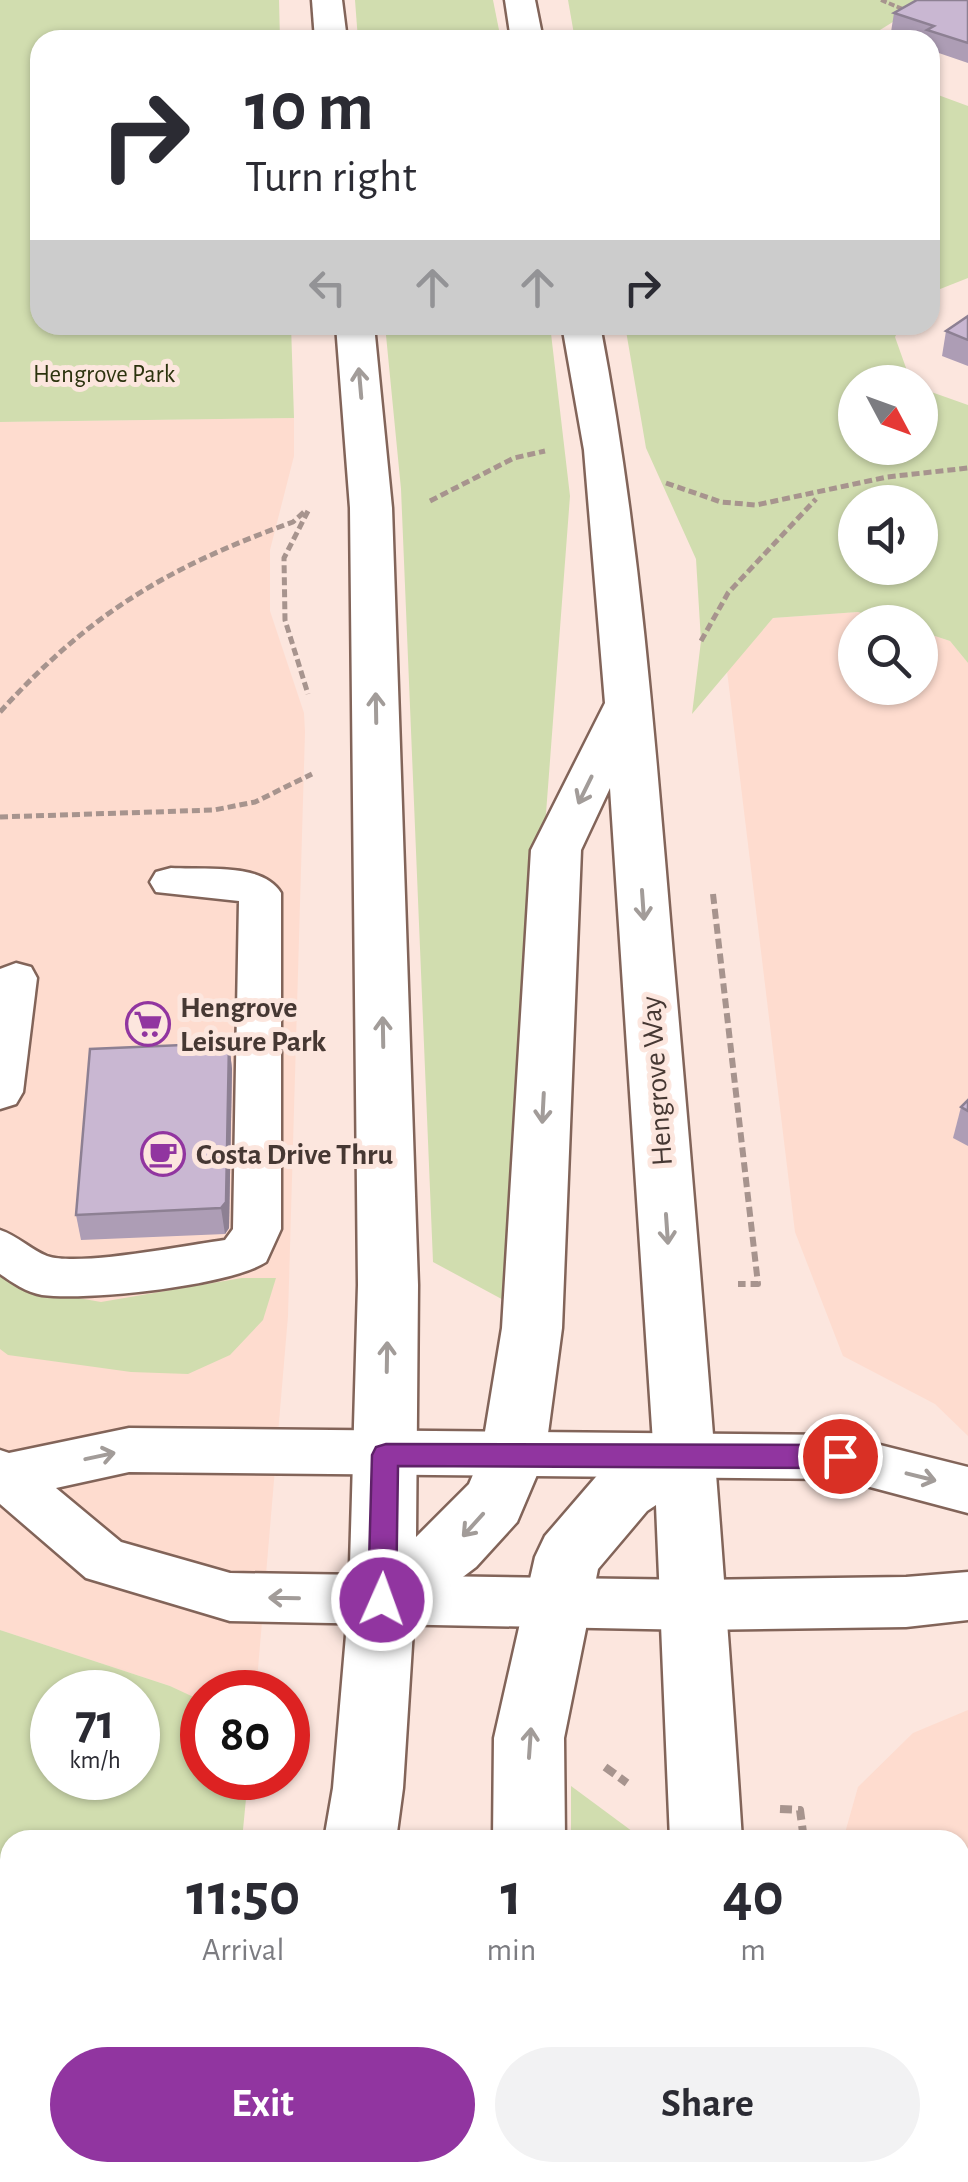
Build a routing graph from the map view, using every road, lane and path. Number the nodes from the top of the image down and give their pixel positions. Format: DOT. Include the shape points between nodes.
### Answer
graph roads {
  1 [pos="328,0"];
  2 [pos="520,0"];
  3 [pos="881,0"];
  4 [pos="923,16"];
  5 [pos="330,30"];
  6 [pos="525,30"];
  7 [pos="356,335"];
  8 [pos="582,335"];
  9 [pos="968,468"];
  10 [pos="660,480"];
  11 [pos="818,497"];
  12 [pos="701,640"];
  13 [pos="628,703"];
  14 [pos="324,769"];
  15 [pos="0,817"];
  16 [pos="171,882"];
  17 [pos="712,891"];
  18 [pos="16,978"];
  19 [pos="0,1092"];
  20 [pos="0,1249"];
  21 [pos="758,1284"];
  22 [pos="386,1455"];
  23 [pos="513,1456"];
  24 [pos="686,1457"];
  25 [pos="2,1474"];
  26 [pos="968,1490"];
  27 [pos="968,1596"];
  28 [pos="382,1600"];
  29 [pos="558,1603"];
  30 [pos="696,1605"];
  31 [pos="599,1762"];
  32 [pos="639,1793"];
  33 [pos="800,1810"];
  34 [pos="362,1830"];
  35 [pos="528,1830"];
  36 [pos="706,1830"];
  37 [pos="803,1830"];
  1 -- 5 [label="highway"];
  2 -- 6 [label="highway"];
  3 -- 4 [label="path"];
  22 -- 7 [label="highway, one-way" via="372,526"];
  8 -- 13 [label="highway, Hengrove Way" via="604,450"];
  9 -- 11 [label="path" via="908,472"];
  10 -- 11 [label="path" via="736,505"];
  11 -- 12 [label="path" via="728,592"];
  13 -- 23 [label="highway, one-way" via="556,850 532,1328"];
  13 -- 24 [label="highway, Hengrove Way, one-way"];
  14 -- 15 [label="path" via="255,802 214,810"];
  16 -- 20 [label="lane" via="260,893 257,1229 249,1249 235,1258 81,1278 39,1275"];
  17 -- 21 [label="path"];
  18 -- 19 [label="lane"];
  22 -- 23 [label="lane"];
  25 -- 22 [label="lane, one-way" via="129,1450"];
  22 -- 28 [label="highway"];
  23 -- 24 [label="lane"];
  23 -- 28 [label="highway, one-way" via="484,1514"];
  24 -- 26 [label="lane, one-way" via="840,1456"];
  24 -- 29 [label="highway" via="624,1490 568,1557"];
  24 -- 30 [label="highway, Hengrove Way"];
  28 -- 25 [label="lane, one-way" via="230,1597 105,1561"];
  27 -- 30 [label="lane"];
  28 -- 29 [label="lane"];
  28 -- 34 [label="highway"];
  29 -- 30 [label="lane"];
  35 -- 29 [label="highway, one-way" via="529,1738"];
  30 -- 36 [label="highway, Hengrove Way"];
  31 -- 32 [label="path"];
  33 -- 37 [label="path"];
}
